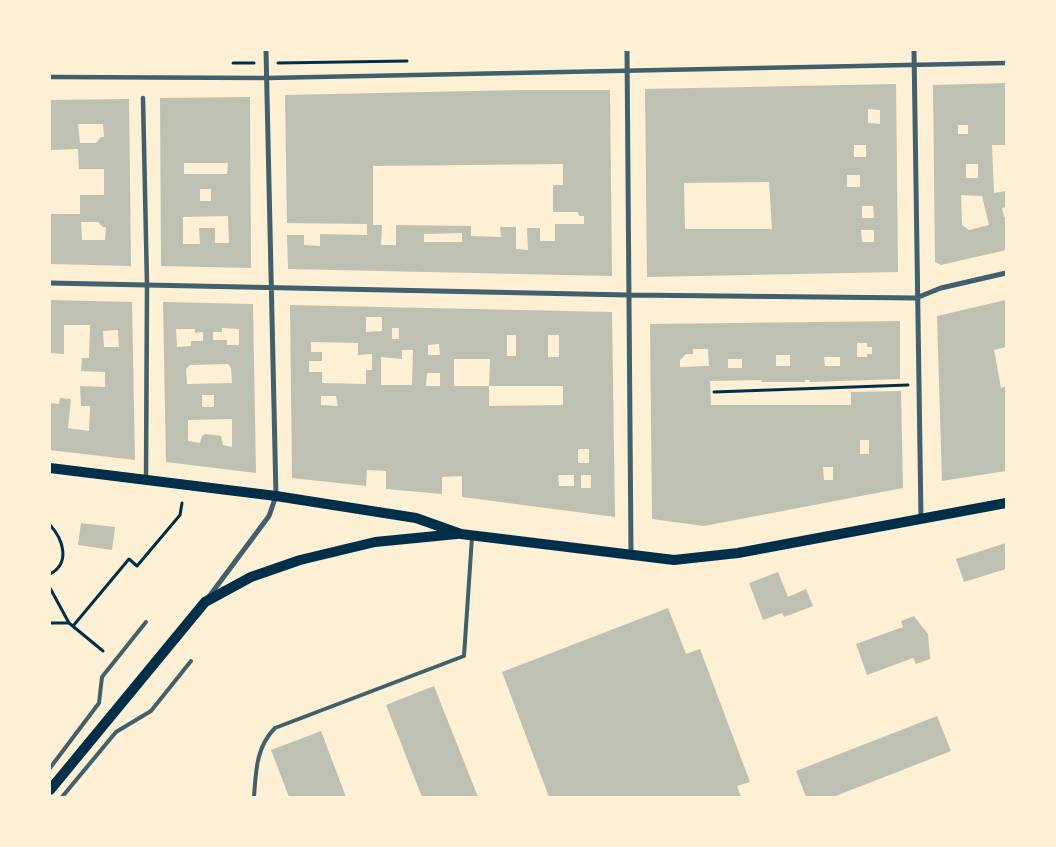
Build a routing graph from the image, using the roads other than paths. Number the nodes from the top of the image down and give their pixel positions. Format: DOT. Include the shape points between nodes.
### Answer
graph roads {
  1 [pos="266,50"];
  2 [pos="627,50"];
  3 [pos="914,50"];
  4 [pos="1006,63"];
  5 [pos="914,66"];
  6 [pos="627,71"];
  7 [pos="50,77"];
  8 [pos="267,78"];
  9 [pos="143,98"];
  10 [pos="1006,273"];
  11 [pos="50,283"];
  12 [pos="147,286"];
  13 [pos="271,288"];
  14 [pos="628,296"];
  15 [pos="916,298"];
  16 [pos="50,468"];
  17 [pos="146,479"];
  18 [pos="276,496"];
  19 [pos="1006,502"];
  20 [pos="920,519"];
  21 [pos="461,534"];
  22 [pos="472,535"];
  23 [pos="631,555"];
  24 [pos="205,602"];
  25 [pos="146,622"];
  26 [pos="190,661"];
  27 [pos="50,768"];
  28 [pos="50,790"];
  29 [pos="62,797"];
  30 [pos="254,797"];
  1 -- 8 [label="street"];
  2 -- 6 [label="street"];
  3 -- 5 [label="street"];
  4 -- 5 [label="street"];
  5 -- 6 [label="street"];
  5 -- 15 [label="street"];
  6 -- 8 [label="street"];
  6 -- 14 [label="street"];
  7 -- 8 [label="street"];
  8 -- 13 [label="street"];
  9 -- 12 [label="street"];
  10 -- 15 [label="street" via="941,288"];
  11 -- 12 [label="street"];
  12 -- 13 [label="street"];
  12 -- 17 [label="street"];
  13 -- 14 [label="street"];
  13 -- 18 [label="street"];
  14 -- 15 [label="street"];
  14 -- 23 [label="street"];
  15 -- 20 [label="street"];
  16 -- 17 [label="main road"];
  17 -- 18 [label="main road"];
  18 -- 21 [label="main road" via="416,518"];
  18 -- 24 [label="street" via="269,516"];
  19 -- 20 [label="main road"];
  20 -- 23 [label="main road" via="710,558 674,560"];
  21 -- 22 [label="main road"];
  21 -- 24 [label="main road" via="376,542 300,560 251,577"];
  22 -- 23 [label="main road"];
  22 -- 30 [label="lane" via="464,656 275,728 265,738 257,757"];
  24 -- 28 [label="main road"];
  25 -- 27 [label="lane" via="102,677 99,703"];
  26 -- 29 [label="lane" via="151,711 116,732"];
}
